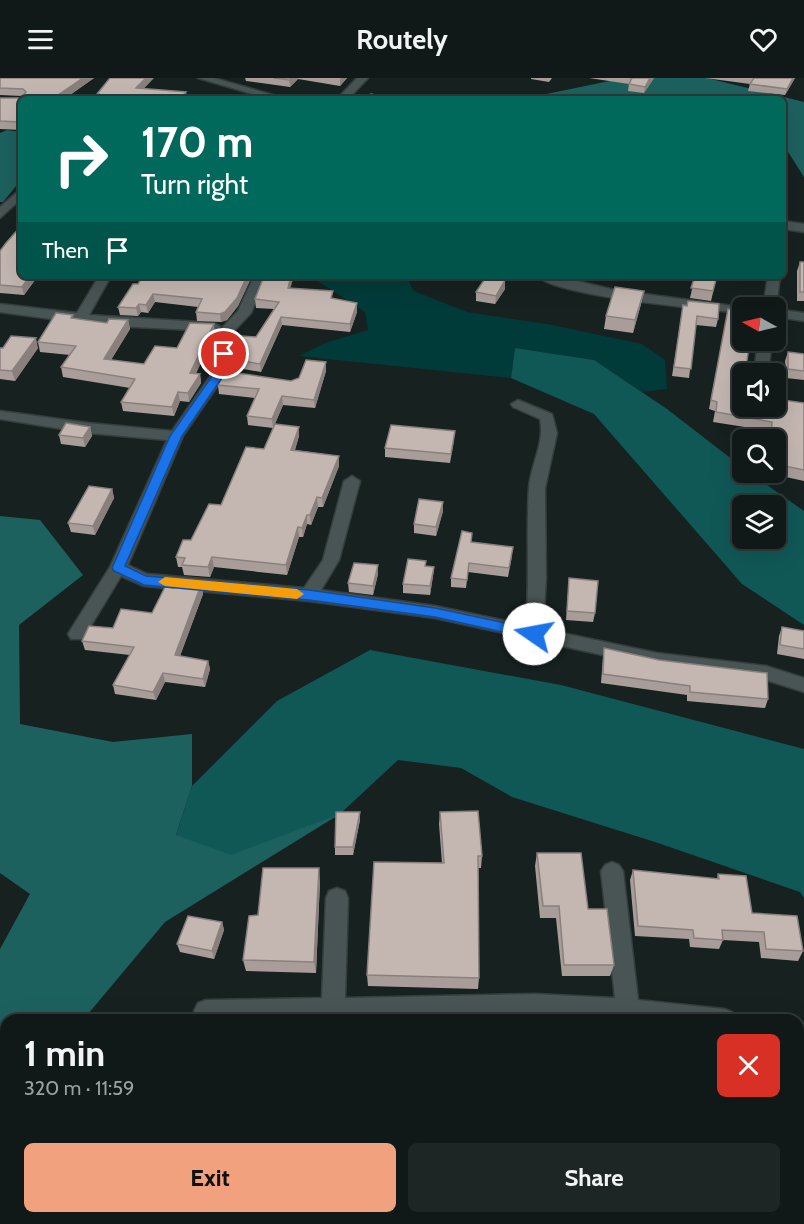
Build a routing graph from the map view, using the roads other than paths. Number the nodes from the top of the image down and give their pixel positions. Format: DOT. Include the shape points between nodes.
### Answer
graph roads {
  1 [pos="203,78"];
  2 [pos="363,78"];
  3 [pos="230,84"];
  4 [pos="222,96"];
  5 [pos="272,96"];
  6 [pos="345,96"];
  7 [pos="18,195"];
  8 [pos="0,214"];
  9 [pos="786,225"];
  10 [pos="804,228"];
  11 [pos="103,279"];
  12 [pos="259,279"];
  13 [pos="551,279"];
  14 [pos="774,279"];
  15 [pos="771,297"];
  16 [pos="0,308"];
  17 [pos="732,308"];
  18 [pos="786,314"];
  19 [pos="81,317"];
  20 [pos="804,317"];
  21 [pos="227,330"];
  22 [pos="519,404"];
  23 [pos="0,415"];
  24 [pos="176,436"];
  25 [pos="352,481"];
  26 [pos="118,568"];
  27 [pos="309,595"];
  28 [pos="77,634"];
  29 [pos="534,634"];
  30 [pos="804,685"];
  31 [pos="612,871"];
  32 [pos="337,898"];
  33 [pos="628,1010"];
  34 [pos="206,1011"];
  35 [pos="301,1014"];
  36 [pos="333,1014"];
  37 [pos="353,1014"];
  38 [pos="666,1014"];
  1 -- 3 [label="street"];
  2 -- 6 [label="street"];
  3 -- 4 [label="street"];
  3 -- 5 [label="street"];
  7 -- 8 [label="street"];
  9 -- 10 [label="street"];
  11 -- 19 [label="street"];
  12 -- 21 [label="street" via="244,313"];
  13 -- 17 [label="street"];
  14 -- 15 [label="street"];
  16 -- 19 [label="street"];
  18 -- 20 [label="street"];
  19 -- 21 [label="street"];
  21 -- 24 [label="street" via="226,374"];
  22 -- 29 [label="street" via="547,417 550,427 539,473 535,514 538,578"];
  23 -- 24 [label="street"];
  24 -- 26 [label="street"];
  25 -- 27 [label="street" via="331,560"];
  26 -- 27 [label="street" via="144,580"];
  26 -- 28 [label="street"];
  27 -- 29 [label="street" via="435,612"];
  29 -- 30 [label="street" via="657,660 766,673"];
  31 -- 33 [label="street"];
  32 -- 36 [label="street"];
  33 -- 37 [label="street" via="535,1005"];
  33 -- 38 [label="street"];
  34 -- 35 [label="street"];
}
